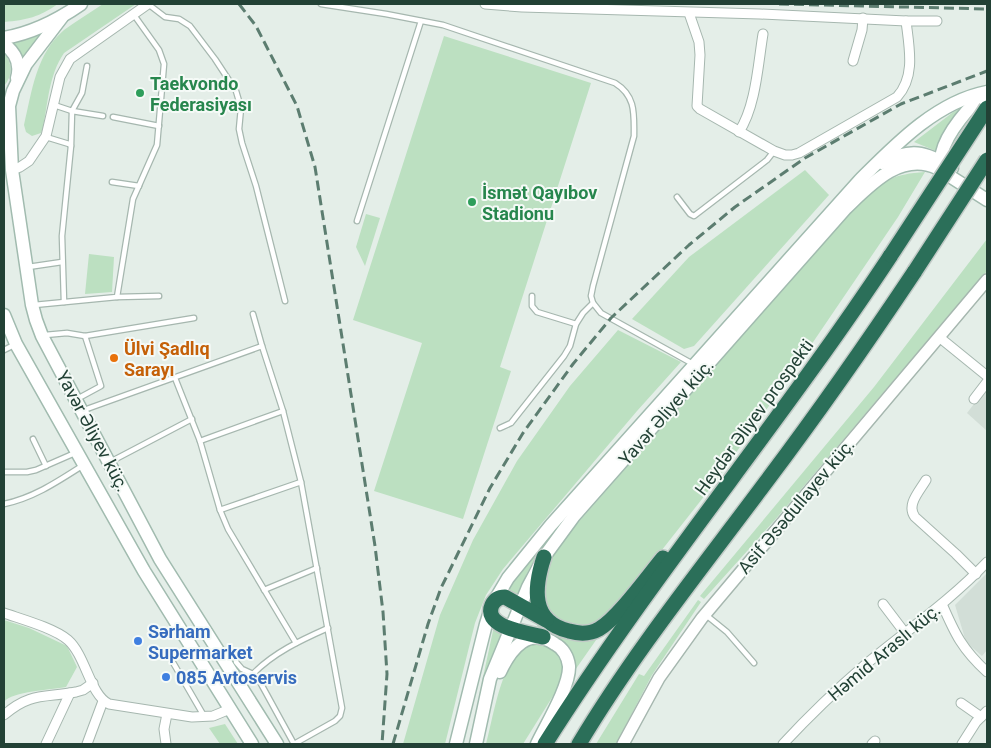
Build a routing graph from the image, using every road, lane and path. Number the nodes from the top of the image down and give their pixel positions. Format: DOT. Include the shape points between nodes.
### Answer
graph roads {
  1 [pos="81,4"];
  2 [pos="148,4"];
  3 [pos="321,4"];
  4 [pos="485,4"];
  5 [pos="689,13"];
  6 [pos="134,15"];
  7 [pos="62,16"];
  8 [pos="863,18"];
  9 [pos="421,21"];
  10 [pos="906,21"];
  11 [pos="937,21"];
  12 [pos="763,34"];
  13 [pos="4,38"];
  14 [pos="4,44"];
  15 [pos="853,61"];
  16 [pos="87,66"];
  17 [pos="16,84"];
  18 [pos="987,93"];
  19 [pos="4,96"];
  20 [pos="54,105"];
  21 [pos="987,108"];
  22 [pos="72,111"];
  23 [pos="103,116"];
  24 [pos="113,117"];
  25 [pos="159,126"];
  26 [pos="739,132"];
  27 [pos="46,136"];
  28 [pos="71,146"];
  29 [pos="774,151"];
  30 [pos="987,160"];
  31 [pos="942,162"];
  32 [pos="871,169"];
  33 [pos="8,170"];
  34 [pos="947,175"];
  35 [pos="112,182"];
  36 [pos="139,186"];
  37 [pos="987,191"];
  38 [pos="677,197"];
  39 [pos="987,200"];
  40 [pos="357,222"];
  41 [pos="62,262"];
  42 [pos="27,267"];
  43 [pos="987,280"];
  44 [pos="159,296"];
  45 [pos="532,296"];
  46 [pos="116,297"];
  47 [pos="285,301"];
  48 [pos="64,302"];
  49 [pos="593,303"];
  50 [pos="32,305"];
  51 [pos="253,314"];
  52 [pos="4,315"];
  53 [pos="194,318"];
  54 [pos="576,324"];
  55 [pos="42,336"];
  56 [pos="84,336"];
  57 [pos="939,337"];
  58 [pos="16,344"];
  59 [pos="262,346"];
  60 [pos="4,350"];
  61 [pos="694,364"];
  62 [pos="987,376"];
  63 [pos="176,378"];
  64 [pos="987,382"];
  65 [pos="974,398"];
  66 [pos="79,405"];
  67 [pos="283,411"];
  68 [pos="192,419"];
  69 [pos="500,428"];
  70 [pos="33,439"];
  71 [pos="200,441"];
  72 [pos="752,451"];
  73 [pos="76,452"];
  74 [pos="109,462"];
  75 [pos="46,466"];
  76 [pos="84,466"];
  77 [pos="4,472"];
  78 [pos="926,480"];
  79 [pos="301,482"];
  80 [pos="4,504"];
  81 [pos="220,510"];
  82 [pos="544,557"];
  83 [pos="987,563"];
  84 [pos="317,568"];
  85 [pos="976,574"];
  86 [pos="264,590"];
  87 [pos="883,604"];
  88 [pos="942,604"];
  89 [pos="492,605"];
  90 [pos="521,605"];
  91 [pos="4,613"];
  92 [pos="705,614"];
  93 [pos="552,624"];
  94 [pos="328,628"];
  95 [pos="511,628"];
  96 [pos="905,634"];
  97 [pos="543,637"];
  98 [pos="296,643"];
  99 [pos="171,659"];
  100 [pos="236,662"];
  101 [pos="754,663"];
  102 [pos="987,672"];
  103 [pos="253,674"];
  104 [pos="93,684"];
  105 [pos="70,693"];
  106 [pos="104,701"];
  107 [pos="961,703"];
  108 [pos="230,709"];
  109 [pos="167,714"];
  110 [pos="984,714"];
  111 [pos="4,715"];
  112 [pos="204,717"];
  113 [pos="477,739"];
  114 [pos="46,744"];
  115 [pos="87,744"];
  116 [pos="166,744"];
  117 [pos="252,744"];
  118 [pos="278,744"];
  119 [pos="294,744"];
  120 [pos="456,744"];
  121 [pos="537,744"];
  122 [pos="545,744"];
  123 [pos="578,744"];
  124 [pos="623,744"];
  125 [pos="783,744"];
  126 [pos="962,744"];
  1 -- 7 [label="main road"];
  2 -- 6 [label="street"];
  2 -- 47 [label="lane" via="165,16 190,26 236,90 241,108 239,129 242,143"];
  3 -- 9 [label="lane"];
  4 -- 5 [label="street"];
  5 -- 8 [label="street"];
  5 -- 26 [label="street" via="699,42 697,106"];
  6 -- 20 [label="street" via="70,59 60,77"];
  6 -- 25 [label="lane" via="164,58"];
  7 -- 13 [label="main road" via="22,34"];
  7 -- 17 [label="main road"];
  8 -- 10 [label="street"];
  8 -- 15 [label="street"];
  9 -- 40 [label="lane"];
  9 -- 49 [label="lane" via="443,25 625,89 634,117 634,136 592,286"];
  10 -- 11 [label="street"];
  10 -- 29 [label="street" via="910,69 905,86 897,97 792,156"];
  12 -- 26 [label="street" via="750,108"];
  14 -- 17 [label="main road" via="15,55 18,64"];
  16 -- 22 [label="lane" via="82,93"];
  17 -- 19 [label="main road"];
  17 -- 33 [label="main road, Yavər Əliyev küç." via="9,106"];
  18 -- 31 [label="main road" via="974,103 954,129 942,151"];
  18 -- 32 [label="main road, Yavər Əliyev küç." via="964,98 924,122"];
  20 -- 22 [label="lane"];
  20 -- 27 [label="street"];
  21 -- 72 [label="highway, Heydər Əliyev prospekti, bridge" via="827,349"];
  22 -- 23 [label="lane"];
  22 -- 28 [label="lane"];
  24 -- 25 [label="lane"];
  25 -- 36 [label="lane" via="157,145"];
  26 -- 29 [label="street"];
  27 -- 28 [label="lane"];
  27 -- 33 [label="street" via="29,161"];
  28 -- 41 [label="lane"];
  29 -- 38 [label="lane" via="767,160 694,216"];
  30 -- 123 [label="highway, bridge" via="915,272 796,442 665,616"];
  31 -- 32 [label="main road" via="914,152 898,155"];
  31 -- 34 [label="main road"];
  31 -- 37 [label="main road"];
  32 -- 61 [label="main road, Yavər Əliyev küç."];
  33 -- 42 [label="main road, Yavər Əliyev küç."];
  34 -- 39 [label="main road, Yavər Əliyev küç."];
  34 -- 82 [label="main road, Yavər Əliyev küç." via="929,164 905,165 884,175 862,192 574,516"];
  35 -- 36 [label="lane"];
  36 -- 46 [label="lane" via="131,208"];
  41 -- 42 [label="lane"];
  41 -- 48 [label="lane"];
  42 -- 50 [label="main road, Yavər Əliyev küç."];
  43 -- 57 [label="street, Asif Əsədullayev küç."];
  44 -- 46 [label="lane"];
  45 -- 54 [label="lane" via="532,306 537,312"];
  46 -- 48 [label="lane"];
  48 -- 50 [label="lane"];
  49 -- 54 [label="lane"];
  49 -- 61 [label="lane" via="601,312"];
  50 -- 55 [label="main road, Yavər Əliyev küç."];
  51 -- 59 [label="lane"];
  52 -- 58 [label="main road, Yavər Əliyev küç."];
  53 -- 56 [label="lane"];
  54 -- 69 [label="lane" via="564,356 511,423"];
  55 -- 56 [label="lane" via="67,333"];
  55 -- 66 [label="main road, Yavər Əliyev küç."];
  56 -- 66 [label="lane" via="100,386"];
  57 -- 62 [label="street"];
  57 -- 92 [label="street, Asif Əsədullayev küç."];
  58 -- 60 [label="lane"];
  58 -- 73 [label="main road, Yavər Əliyev küç."];
  59 -- 63 [label="lane"];
  59 -- 67 [label="lane"];
  61 -- 89 [label="main road, Yavər Əliyev küç." via="551,525 508,578"];
  63 -- 66 [label="lane"];
  63 -- 68 [label="lane"];
  64 -- 65 [label="street"];
  66 -- 74 [label="main road, Yavər Əliyev küç."];
  67 -- 71 [label="lane"];
  67 -- 79 [label="lane"];
  68 -- 71 [label="lane"];
  68 -- 74 [label="lane"];
  70 -- 75 [label="lane"];
  71 -- 81 [label="lane"];
  72 -- 93 [label="highway" via="607,623 583,633"];
  72 -- 122 [label="highway, Heydər Əliyev prospekti" via="593,670"];
  73 -- 75 [label="lane"];
  73 -- 76 [label="main road, Yavər Əliyev küç."];
  74 -- 118 [label="main road, Yavər Əliyev küç." via="160,559"];
  75 -- 77 [label="lane" via="27,472"];
  76 -- 80 [label="lane" via="38,493"];
  76 -- 108 [label="main road, Yavər Əliyev küç."];
  78 -- 85 [label="street" via="911,506 911,512"];
  79 -- 81 [label="lane"];
  79 -- 84 [label="lane"];
  81 -- 86 [label="lane"];
  82 -- 90 [label="main road, Yavər Əliyev küç."];
  82 -- 93 [label="highway" via="537,599 542,613"];
  83 -- 85 [label="street, Həmid Araslı küç."];
  84 -- 86 [label="lane"];
  84 -- 94 [label="lane"];
  85 -- 88 [label="street, Həmid Araslı küç."];
  86 -- 98 [label="lane"];
  87 -- 96 [label="street"];
  88 -- 96 [label="street, Həmid Araslı küç."];
  88 -- 102 [label="street" via="960,642"];
  89 -- 90 [label="highway" via="502,597"];
  89 -- 95 [label="highway" via="493,619"];
  89 -- 120 [label="main road, Yavər Əliyev küç."];
  90 -- 93 [label="highway"];
  90 -- 95 [label="main road, Yavər Əliyev küç."];
  91 -- 104 [label="street" via="69,641"];
  92 -- 101 [label="lane" via="727,632"];
  92 -- 124 [label="street, Asif Əsədullayev küç." via="659,678"];
  94 -- 98 [label="lane"];
  94 -- 119 [label="lane" via="342,708 340,716"];
  95 -- 97 [label="highway"];
  95 -- 113 [label="main road, Yavər Əliyev küç." via="490,679"];
  96 -- 125 [label="street, Həmid Araslı küç." via="832,694"];
  97 -- 113 [label="main road" via="525,640 510,653"];
  97 -- 121 [label="main road" via="563,650 569,664 555,707"];
  98 -- 103 [label="lane"];
  99 -- 112 [label="lane"];
  100 -- 103 [label="lane"];
  103 -- 119 [label="lane"];
  104 -- 105 [label="street"];
  104 -- 106 [label="street"];
  105 -- 111 [label="street" via="27,699"];
  105 -- 114 [label="street"];
  106 -- 109 [label="street"];
  106 -- 115 [label="street"];
  107 -- 110 [label="street"];
  108 -- 112 [label="street"];
  108 -- 117 [label="main road, Yavər Əliyev küç."];
  109 -- 112 [label="street"];
  109 -- 116 [label="street"];
  110 -- 126 [label="street"];
}
